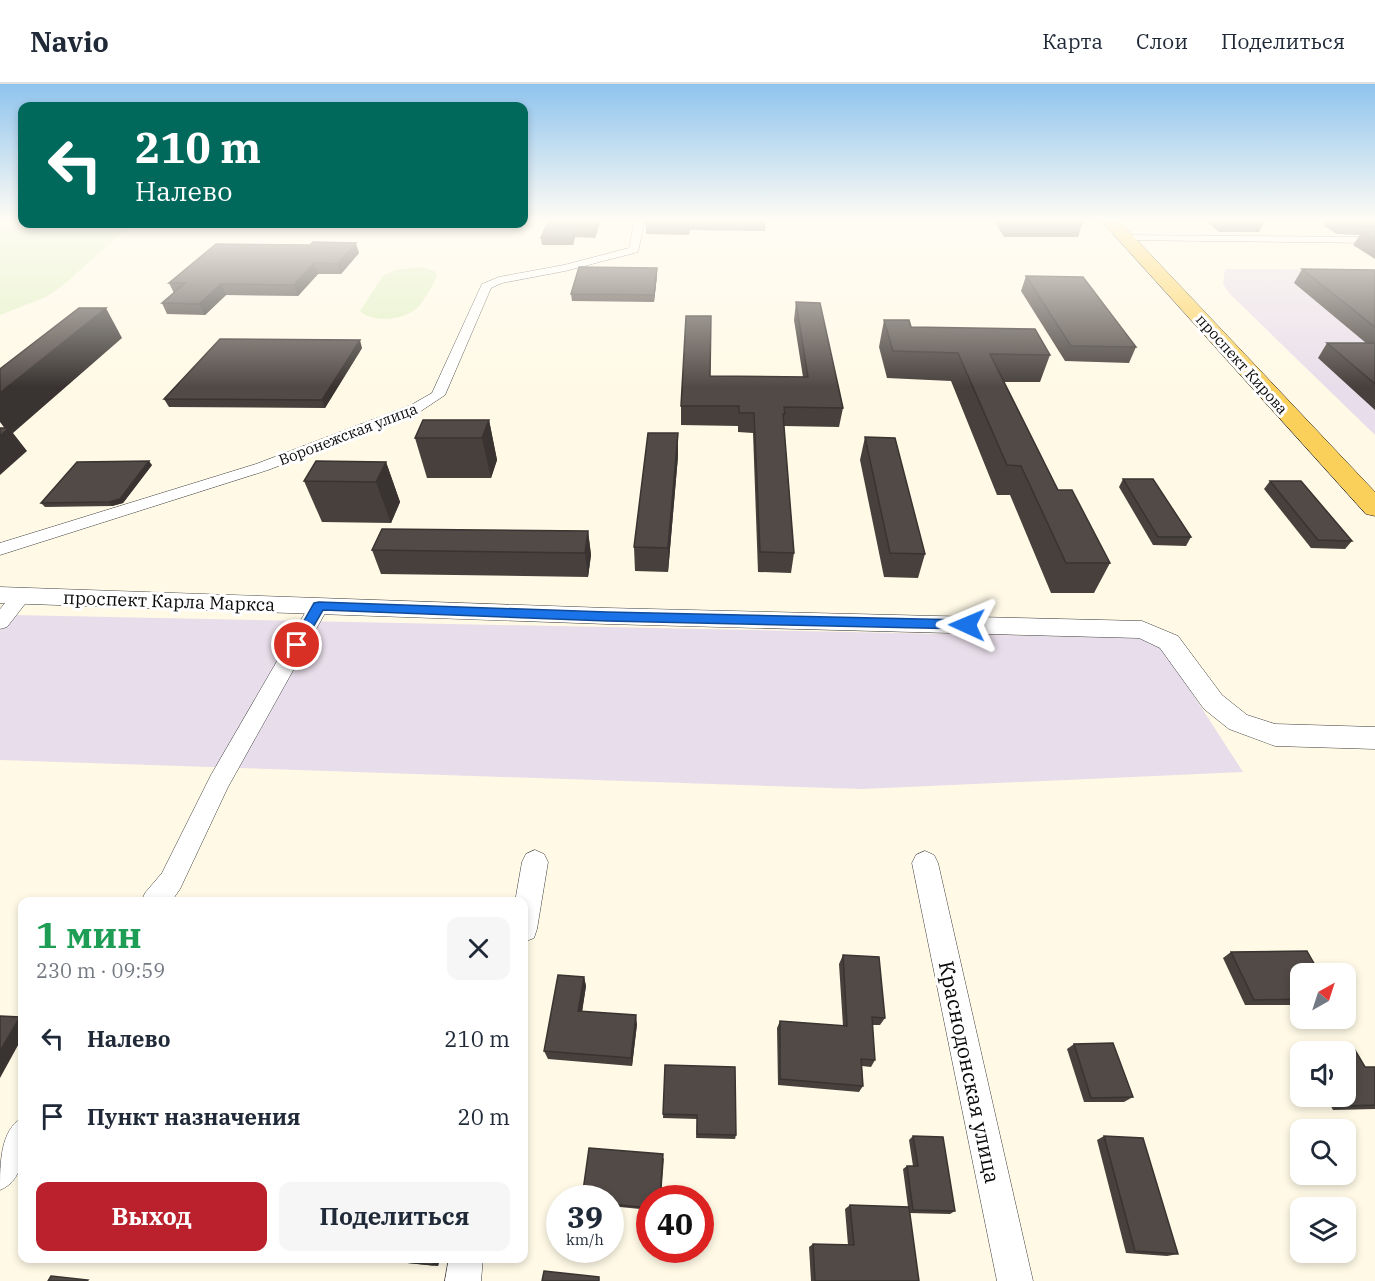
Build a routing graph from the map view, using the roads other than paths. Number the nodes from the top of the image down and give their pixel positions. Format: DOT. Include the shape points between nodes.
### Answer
graph roads {
  1 [pos="527,275"];
  2 [pos="1160,275"];
  3 [pos="1375,508"];
  4 [pos="0,549"];
  5 [pos="11,595"];
  6 [pos="319,606"];
  7 [pos="0,622"];
  8 [pos="1375,738"];
  9 [pos="535,862"];
  10 [pos="925,863"];
  11 [pos="158,897"];
  12 [pos="528,905"];
  13 [pos="18,1141"];
  14 [pos="0,1174"];
  15 [pos="465,1263"];
  16 [pos="463,1281"];
  17 [pos="1015,1281"];
  1 -- 4 [label="street, Воронежская улица" via="486,286 438,395 416,408 262,467"];
  2 -- 3 [label="main road, проспект Кирова"];
  5 -- 6 [label="street, проспект Карла Маркса"];
  5 -- 7 [label="street"];
  6 -- 8 [label="street, проспект Карла Маркса" via="1142,630 1169,642 1213,702 1238,722 1275,735"];
  6 -- 11 [label="street" via="219,782 171,881"];
  9 -- 12 [label="street"];
  10 -- 17 [label="street, Краснодонская улица"];
  13 -- 14 [label="street"];
  15 -- 16 [label="street"];
}
